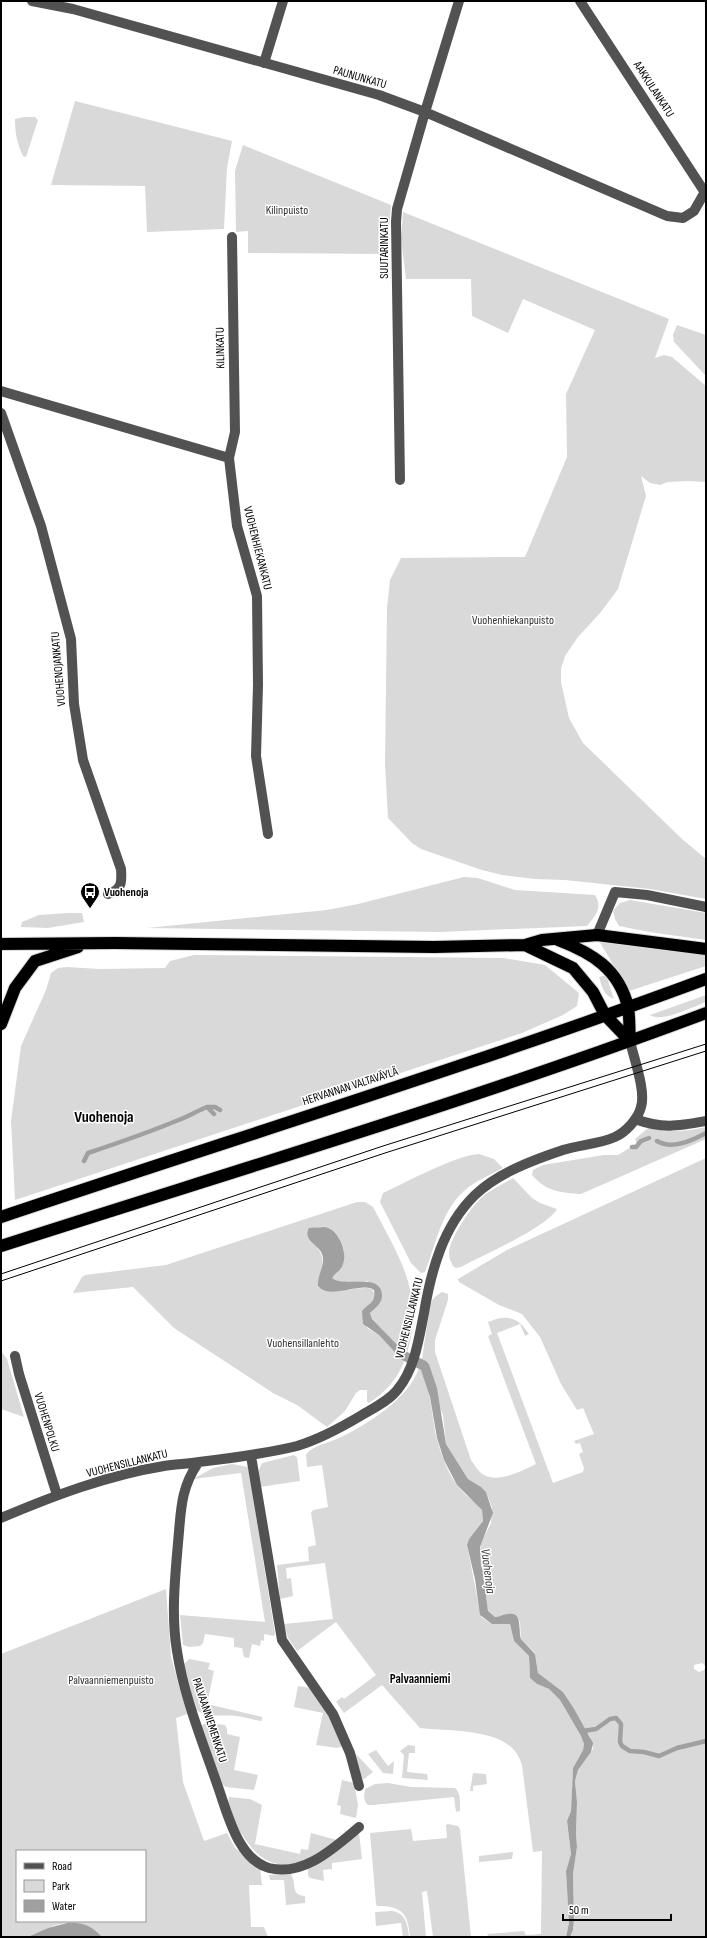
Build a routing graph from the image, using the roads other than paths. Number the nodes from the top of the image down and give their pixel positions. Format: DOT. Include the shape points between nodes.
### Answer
graph roads {
  1 [pos="32,1"];
  2 [pos="282,1"];
  3 [pos="459,1"];
  4 [pos="580,1"];
  5 [pos="264,63"];
  6 [pos="425,112"];
  7 [pos="705,191"];
  8 [pos="232,237"];
  9 [pos="1,391"];
  10 [pos="1,413"];
  11 [pos="229,458"];
  12 [pos="400,480"];
  13 [pos="268,834"];
  14 [pos="108,894"];
  15 [pos="706,907"];
  16 [pos="597,935"];
  17 [pos="558,940"];
  18 [pos="90,943"];
  19 [pos="1,944"];
  20 [pos="525,945"];
  21 [pos="706,949"];
  22 [pos="706,978"];
  23 [pos="628,1008"];
  24 [pos="706,1013"];
  25 [pos="604,1015"];
  26 [pos="1,1024"];
  27 [pos="630,1041"];
  28 [pos="635,1119"];
  29 [pos="706,1121"];
  30 [pos="1,1217"];
  31 [pos="1,1246"];
  32 [pos="15,1356"];
  33 [pos="251,1456"];
  34 [pos="198,1462"];
  35 [pos="56,1495"];
  36 [pos="1,1518"];
  37 [pos="359,1786"];
  38 [pos="359,1827"];
  1 -- 5 [label="street, PAUNUNKATU" via="73,9"];
  2 -- 5 [label="street"];
  3 -- 6 [label="street, SUUTARINKATU"];
  4 -- 7 [label="street, AAKKULANKATU"];
  5 -- 6 [label="street, PAUNUNKATU" via="379,95"];
  6 -- 7 [label="street, PAUNUNKATU" via="668,216 683,218 694,211"];
  6 -- 12 [label="street, SUUTARINKATU" via="397,209 396,222"];
  8 -- 11 [label="street, KILINKATU" via="235,432"];
  9 -- 11 [label="street"];
  10 -- 14 [label="street, VUOHENOJANKATU" via="39,518 71,639 74,704 83,760 121,869 122,884 116,891"];
  11 -- 13 [label="street, VUOHENHIEKANKATU" via="237,526 257,596 256,756"];
  15 -- 16 [label="street" via="647,895 616,892"];
  16 -- 17 [label="highway"];
  16 -- 21 [label="highway"];
  17 -- 20 [label="highway" via="542,940"];
  17 -- 23 [label="highway" via="597,958 612,973"];
  18 -- 19 [label="highway"];
  18 -- 20 [label="highway" via="434,947"];
  18 -- 26 [label="highway" via="35,961 15,988"];
  20 -- 25 [label="highway" via="572,968 594,992"];
  22 -- 23 [label="highway, HERVANNAN VALTAVÄYLÄ"];
  23 -- 25 [label="highway, HERVANNAN VALTAVÄYLÄ"];
  23 -- 27 [label="highway"];
  24 -- 27 [label="highway"];
  25 -- 27 [label="highway"];
  25 -- 30 [label="highway, HERVANNAN VALTAVÄYLÄ"];
  27 -- 28 [label="street, VUOHENSILLANKATU" via="642,1093 641,1107"];
  27 -- 31 [label="highway" via="454,1101"];
  28 -- 29 [label="street" via="652,1125 670,1126"];
  28 -- 33 [label="street, VUOHENSILLANKATU" via="631,1126 615,1137 562,1150 524,1165 493,1182 476,1195 456,1218 441,1246 426,1298 418,1341 406,1379 396,1392 340,1428 299,1445"];
  32 -- 35 [label="street, VUOHENPOLKU"];
  33 -- 34 [label="street, VUOHENSILLANKATU"];
  33 -- 37 [label="street" via="282,1640 333,1714 352,1758"];
  34 -- 35 [label="street, VUOHENSILLANKATU" via="149,1469"];
  34 -- 38 [label="street, PALVAANNIEMENKATU" via="184,1491 180,1519 174,1587 177,1650 182,1680 193,1716 234,1834 250,1856 268,1868 284,1869 296,1868 327,1853"];
  35 -- 36 [label="street, VUOHENSILLANKATU"];
}
